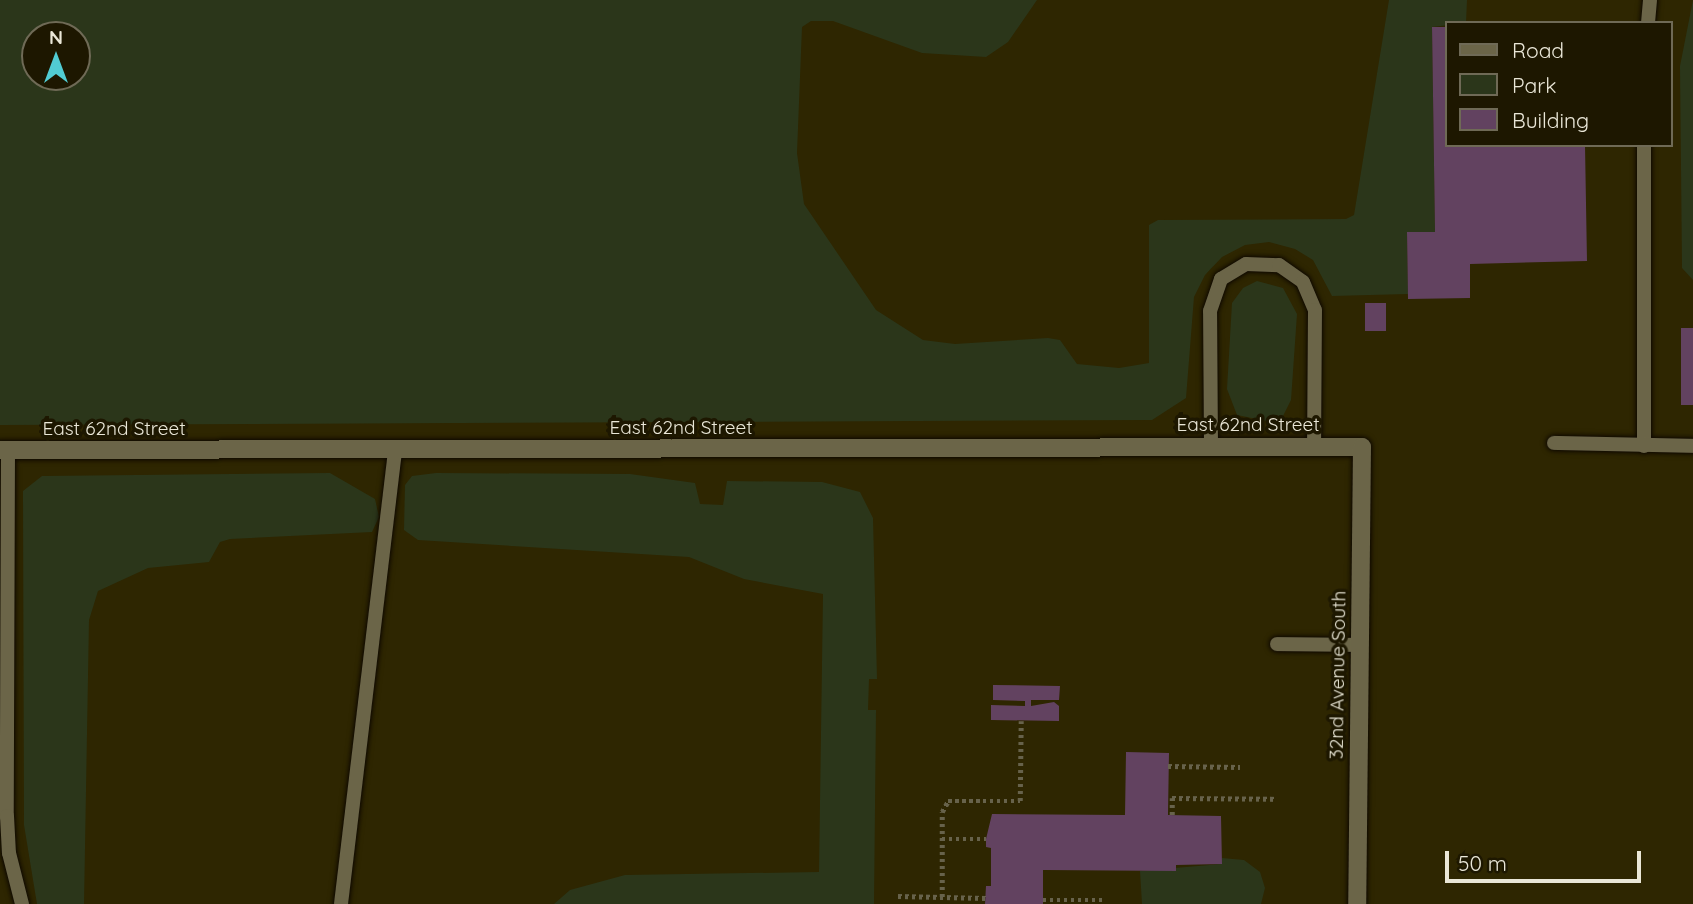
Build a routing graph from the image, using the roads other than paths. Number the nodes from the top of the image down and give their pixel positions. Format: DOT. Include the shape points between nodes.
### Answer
graph roads {
  1 [pos="1650,0"];
  2 [pos="1648,21"];
  3 [pos="1644,147"];
  4 [pos="1554,443"];
  5 [pos="1211,446"];
  6 [pos="1314,446"];
  7 [pos="1644,446"];
  8 [pos="1693,446"];
  9 [pos="1362,447"];
  10 [pos="395,449"];
  11 [pos="4,450"];
  12 [pos="4,634"];
  13 [pos="1277,644"];
  14 [pos="1360,645"];
  15 [pos="22,904"];
  16 [pos="341,904"];
  17 [pos="1357,904"];
  1 -- 2 [label="lane"];
  3 -- 7 [label="lane"];
  4 -- 7 [label="lane"];
  5 -- 6 [label="street, East 62nd Street"];
  5 -- 6 [label="lane" via="1210,311 1221,279 1246,264 1279,265 1303,282 1315,310"];
  5 -- 10 [label="street, East 62nd Street"];
  6 -- 9 [label="street, East 62nd Street"];
  7 -- 8 [label="lane"];
  9 -- 14 [label="street, 32nd Avenue South"];
  10 -- 11 [label="street, East 62nd Street"];
  10 -- 16 [label="lane"];
  11 -- 12 [label="lane"];
  12 -- 15 [label="lane" via="9,853"];
  13 -- 14 [label="lane"];
  14 -- 17 [label="street, 32nd Avenue South"];
}
